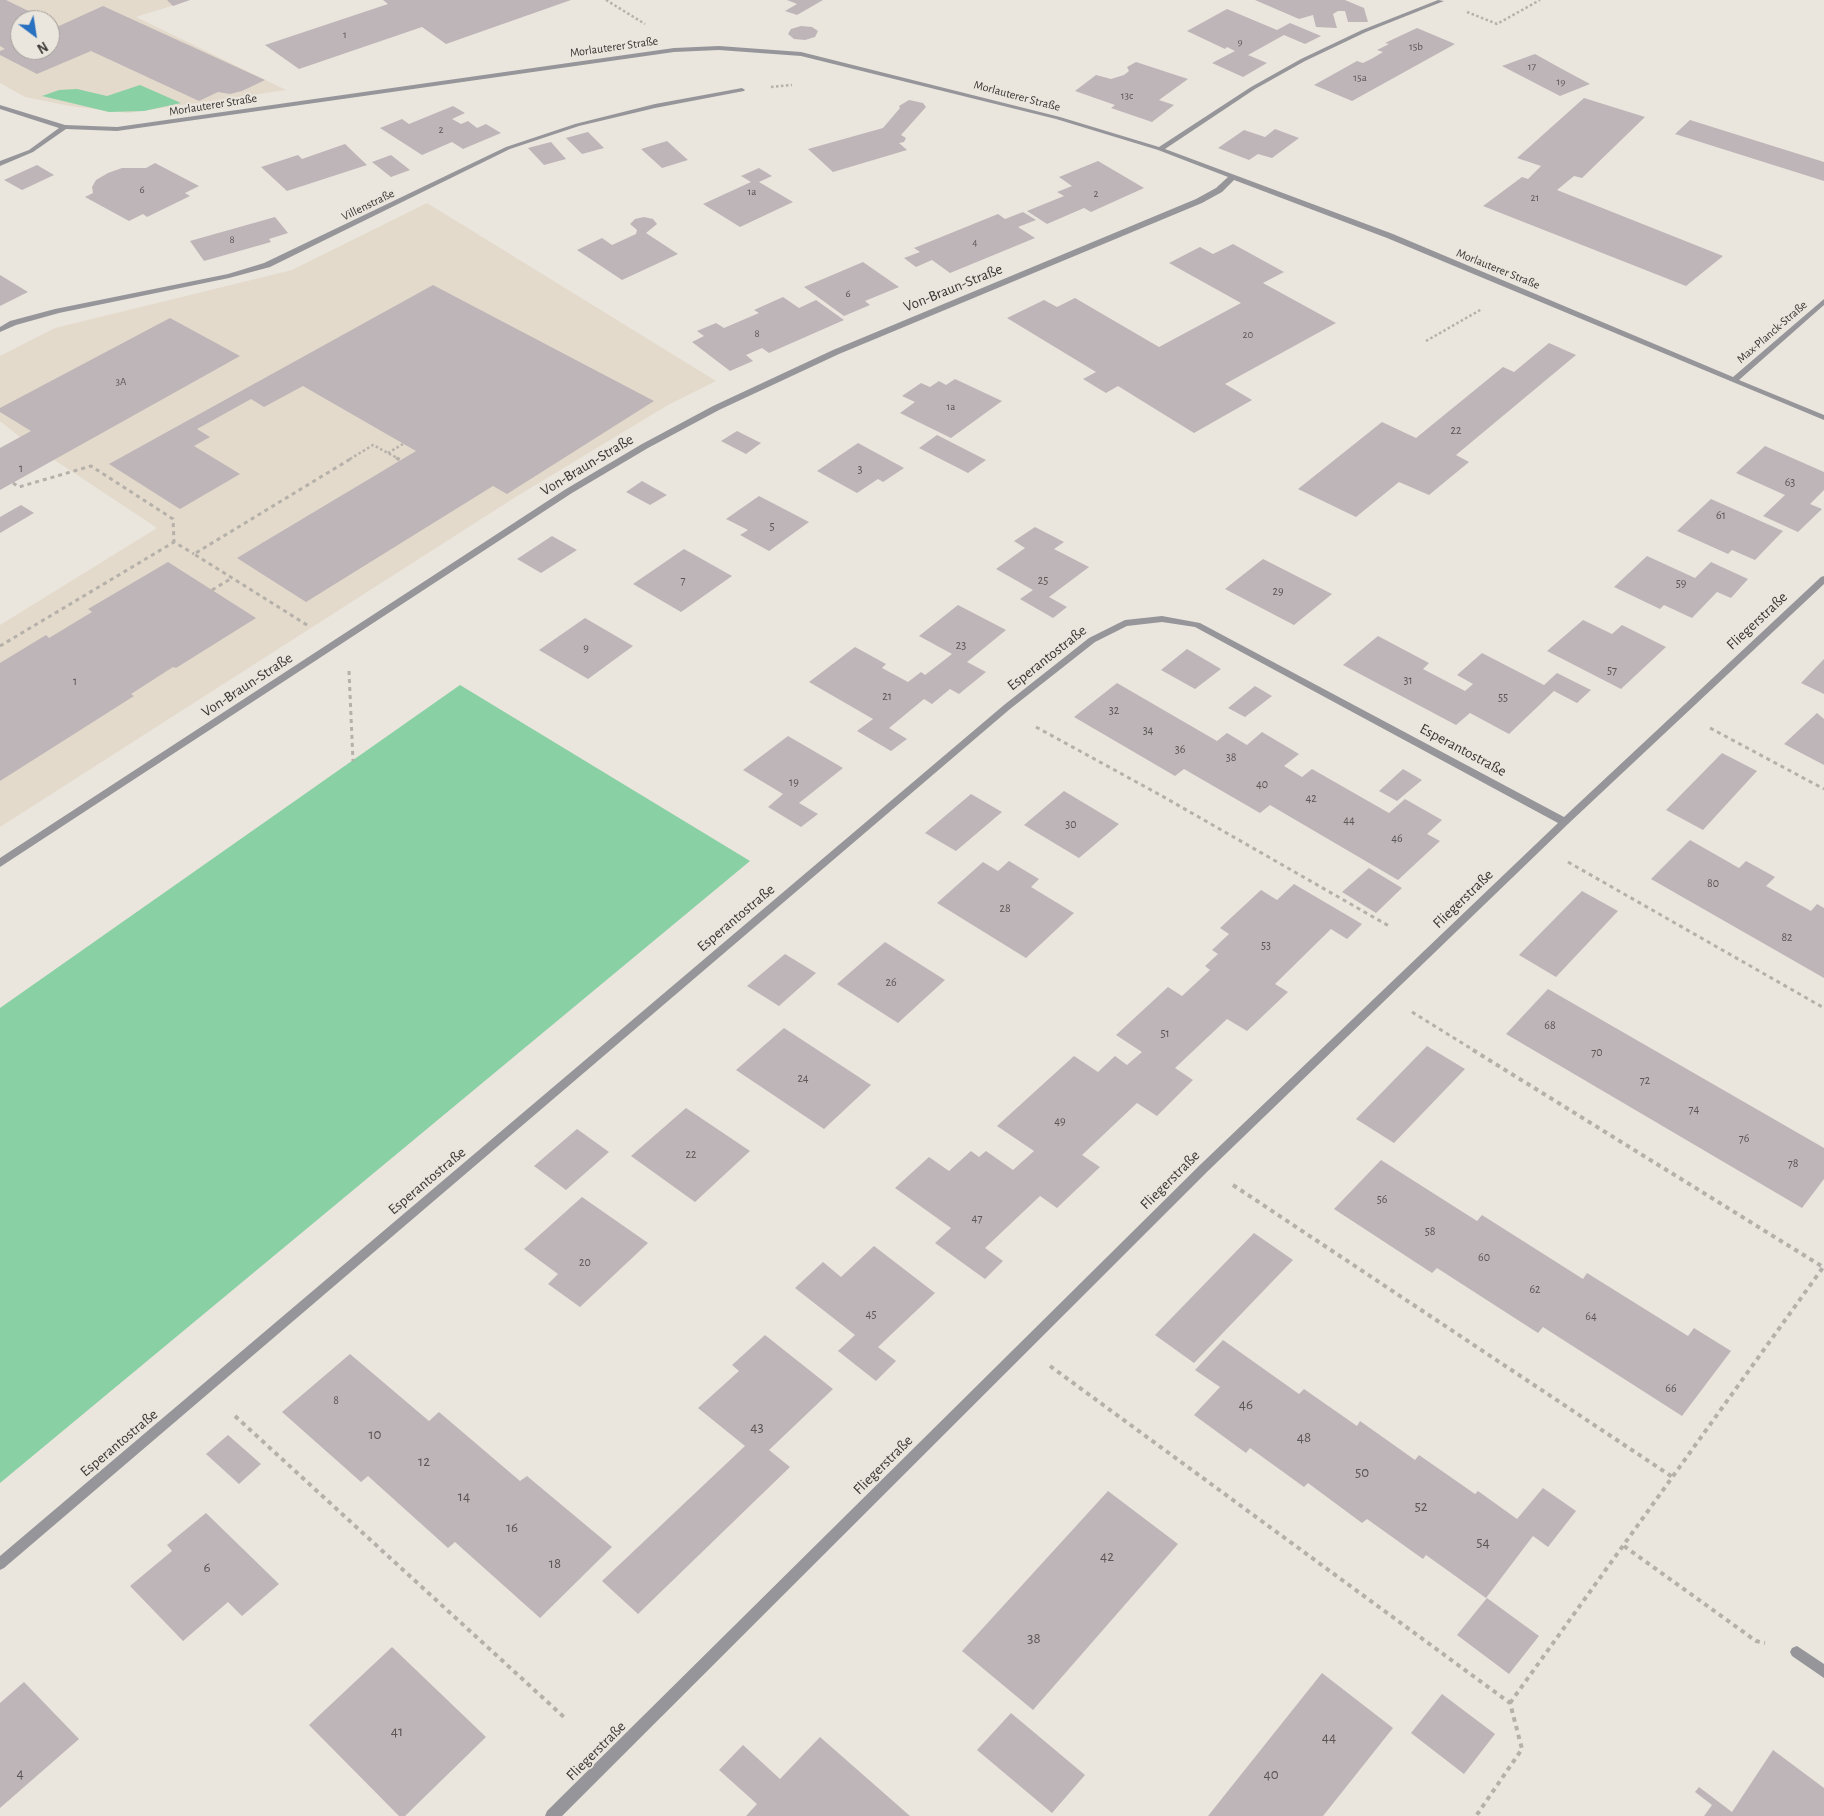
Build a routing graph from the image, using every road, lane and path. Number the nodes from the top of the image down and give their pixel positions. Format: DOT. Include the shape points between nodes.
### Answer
graph roads {
  1 [pos="606,0"];
  2 [pos="1540,0"];
  3 [pos="1441,1"];
  4 [pos="619,8"];
  5 [pos="742,90"];
  6 [pos="0,107"];
  7 [pos="64,127"];
  8 [pos="1160,149"];
  9 [pos="0,164"];
  10 [pos="1234,176"];
  11 [pos="1824,301"];
  12 [pos="1478,311"];
  13 [pos="0,330"];
  14 [pos="1426,341"];
  15 [pos="1735,379"];
  16 [pos="1824,418"];
  17 [pos="404,444"];
  18 [pos="388,453"];
  19 [pos="401,460"];
  20 [pos="13,483"];
  21 [pos="174,542"];
  22 [pos="194,554"];
  23 [pos="232,578"];
  24 [pos="1824,579"];
  25 [pos="212,590"];
  26 [pos="307,625"];
  27 [pos="0,646"];
  28 [pos="349,668"];
  29 [pos="1036,727"];
  30 [pos="1709,727"];
  31 [pos="353,760"];
  32 [pos="1824,789"];
  33 [pos="1565,822"];
  34 [pos="1567,862"];
  35 [pos="0,863"];
  36 [pos="1389,926"];
  37 [pos="1824,1008"];
  38 [pos="1412,1012"];
  39 [pos="1232,1184"];
  40 [pos="1824,1266"];
  41 [pos="1050,1365"];
  42 [pos="235,1416"];
  43 [pos="1674,1478"];
  44 [pos="1624,1546"];
  45 [pos="0,1564"];
  46 [pos="1797,1652"];
  47 [pos="1824,1672"];
  48 [pos="1510,1703"];
  49 [pos="565,1718"];
  50 [pos="552,1816"];
  51 [pos="1476,1816"];
  1 -- 4 [label="path"];
  2 -- 3 [label="path" via="1497,24"];
  3 -- 8 [label="street" via="1364,31 1303,60 1253,88"];
  5 -- 13 [label="street, Villenstraße" via="612,116 508,148 266,265 229,276 58,311 13,323"];
  6 -- 7 [label="street, Morlauterer Straße"];
  7 -- 8 [label="street, Morlauterer Straße" via="99,130 137,127 674,50 719,48 801,54 856,66 1058,118"];
  7 -- 9 [label="street" via="31,151"];
  8 -- 10 [label="street, Morlauterer Straße"];
  10 -- 15 [label="street, Morlauterer Straße" via="1399,240"];
  10 -- 35 [label="street, Von-Braun-Straße" via="1199,201 836,352 716,408 645,446 561,497"];
  11 -- 15 [label="street, Max-Planck-Straße"];
  12 -- 14 [label="path"];
  15 -- 16 [label="street, Morlauterer Straße"];
  17 -- 18 [label="path"];
  18 -- 19 [label="path"];
  18 -- 22 [label="path" via="374,445"];
  20 -- 21 [label="path" via="19,487 91,466 173,519"];
  21 -- 22 [label="path"];
  21 -- 27 [label="path"];
  22 -- 23 [label="path"];
  23 -- 25 [label="path"];
  23 -- 26 [label="path"];
  24 -- 33 [label="street, Fliegerstraße"];
  28 -- 31 [label="path"];
  29 -- 36 [label="path"];
  30 -- 32 [label="path"];
  33 -- 45 [label="street, Esperantostraße" via="1197,625 1162,619 1125,623 1092,640 1000,714"];
  33 -- 50 [label="street, Fliegerstraße" via="1205,1167"];
  34 -- 37 [label="path"];
  38 -- 40 [label="path"];
  39 -- 43 [label="path"];
  40 -- 43 [label="path"];
  41 -- 48 [label="path"];
  42 -- 49 [label="path"];
  43 -- 44 [label="path"];
  44 -- 46 [label="path" via="1756,1641"];
  44 -- 48 [label="path"];
  46 -- 47 [label="street"];
  48 -- 51 [label="path" via="1522,1749"];
}
